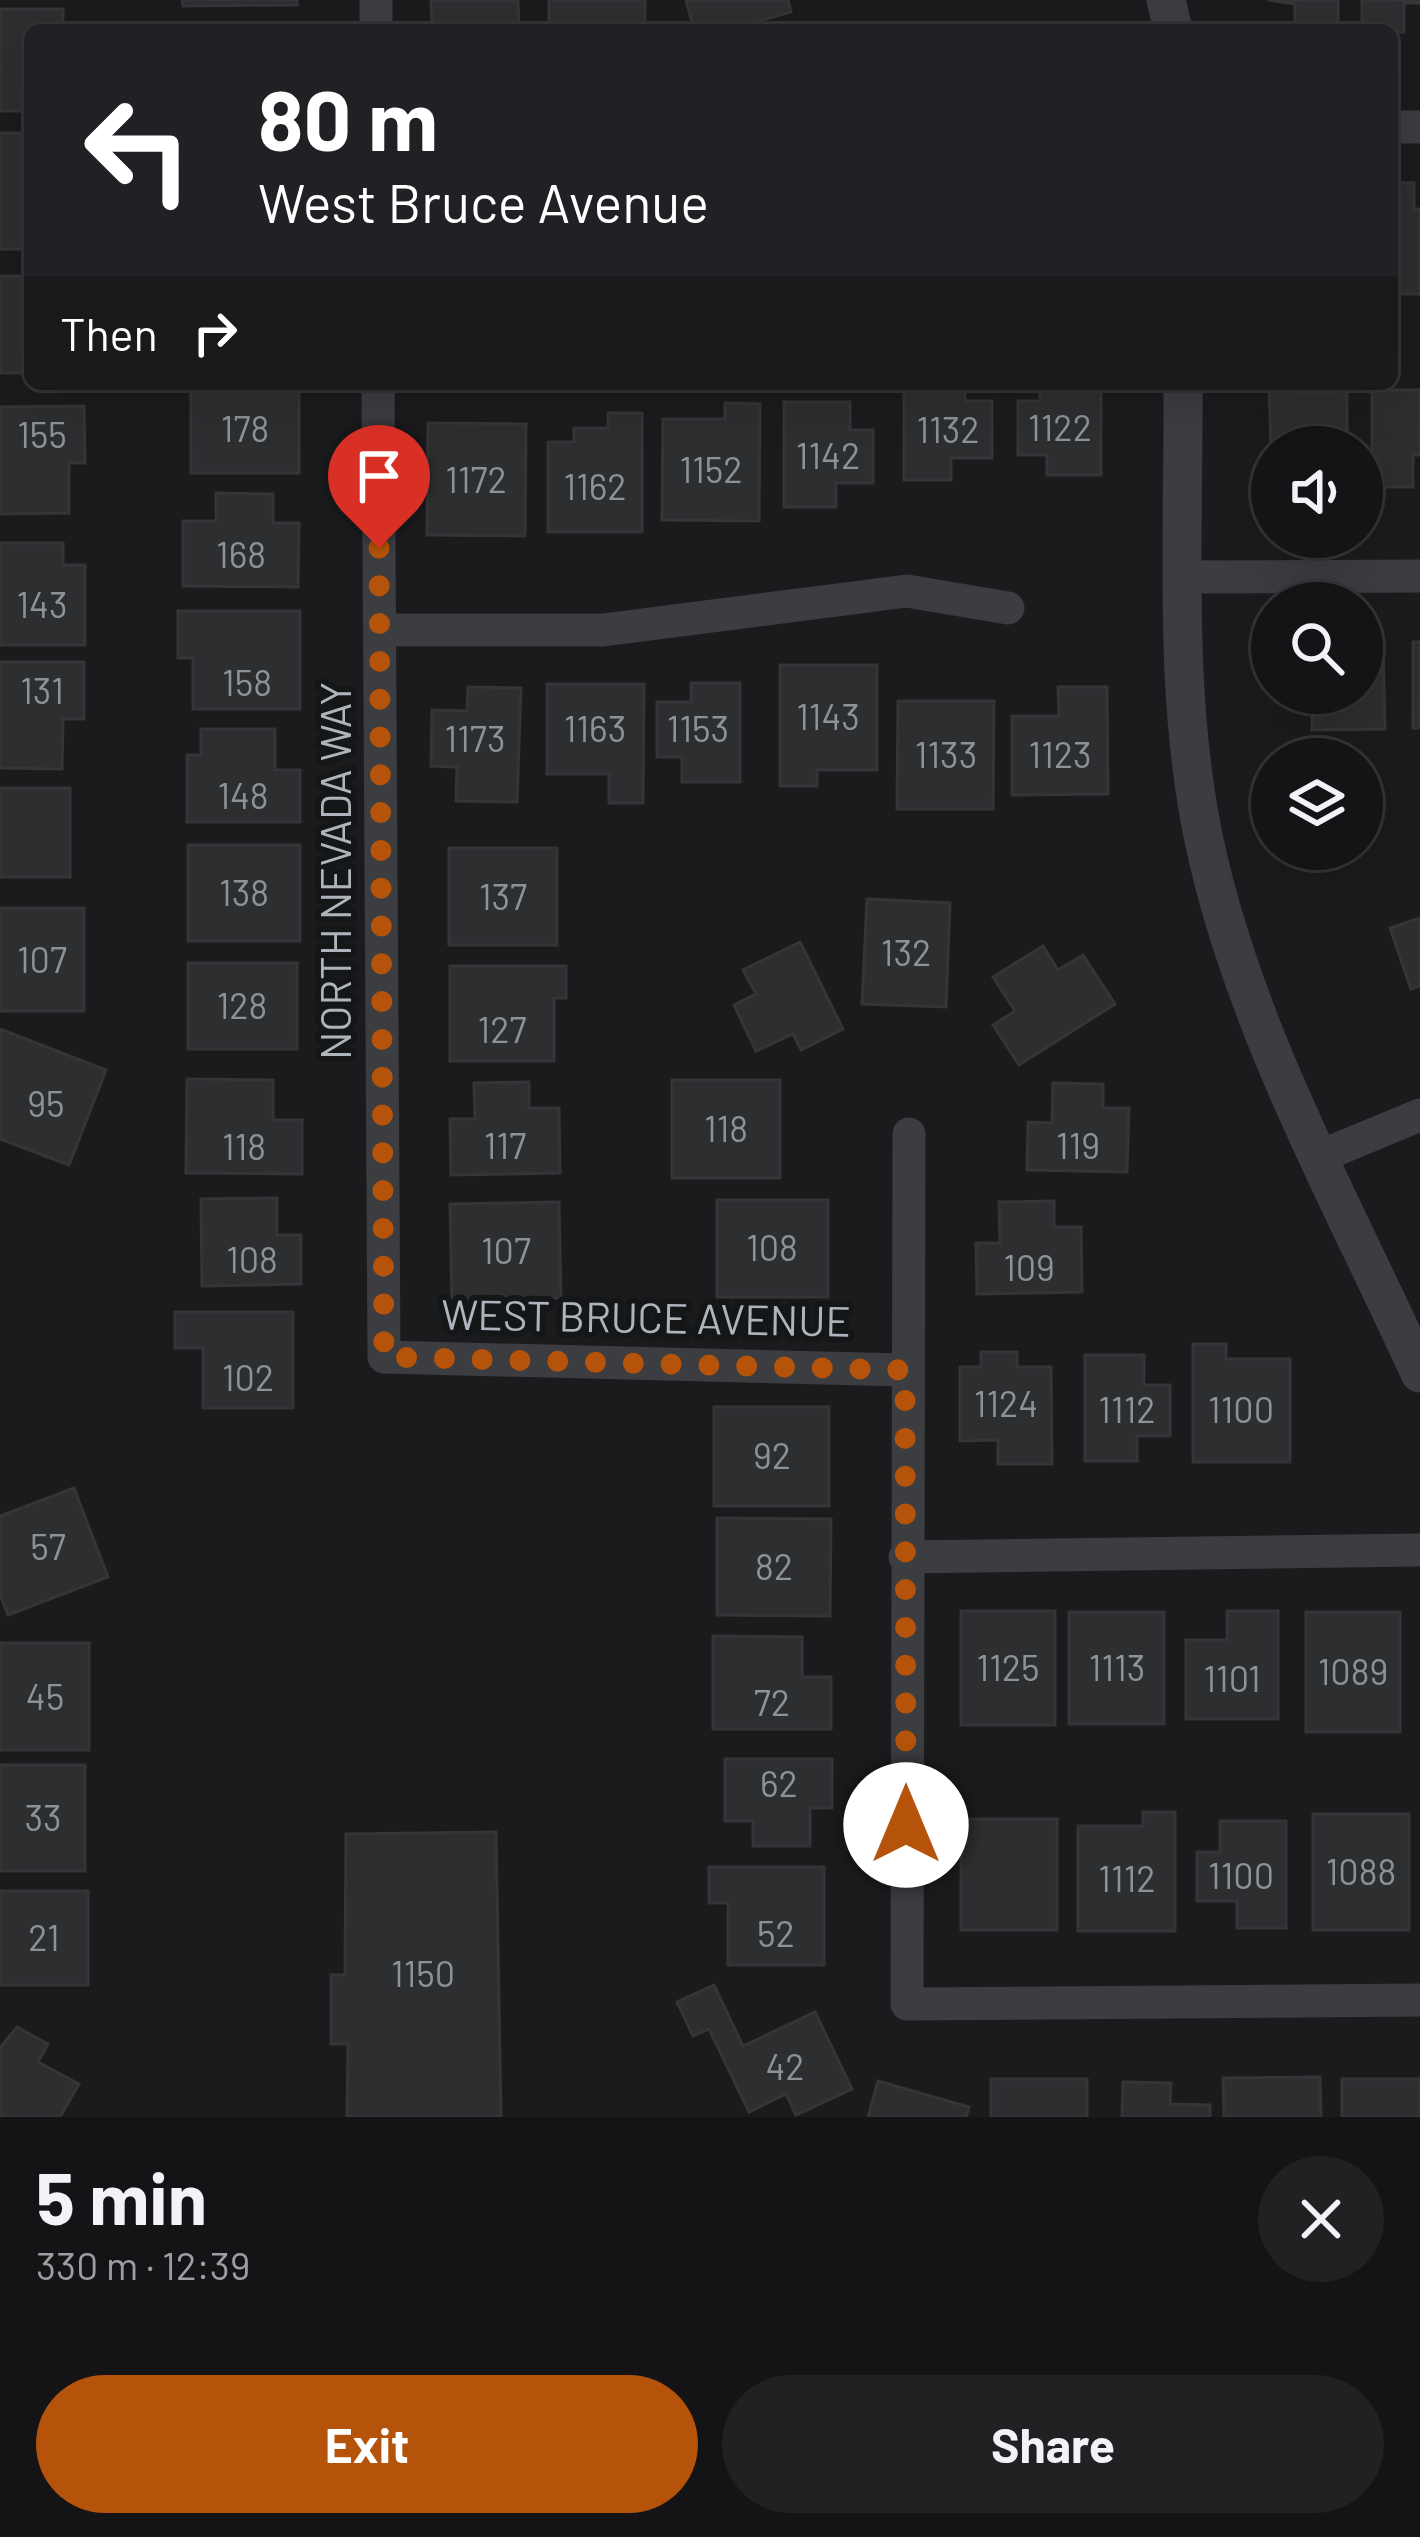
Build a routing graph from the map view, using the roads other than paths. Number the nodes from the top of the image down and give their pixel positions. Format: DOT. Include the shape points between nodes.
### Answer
graph roads {
  1 [pos="378,390"];
  2 [pos="1183,390"];
  3 [pos="1420,575"];
  4 [pos="1185,577"];
  5 [pos="1008,608"];
  6 [pos="380,630"];
  7 [pos="1420,1115"];
  8 [pos="909,1134"];
  9 [pos="1321,1156"];
  10 [pos="384,1357"];
  11 [pos="905,1370"];
  12 [pos="1420,1373"];
  13 [pos="1420,1550"];
  14 [pos="905,1557"];
  15 [pos="1420,2000"];
  1 -- 6 [label="street, NORTH NEVADA WAY"];
  2 -- 4 [label="street"];
  3 -- 4 [label="street"];
  4 -- 9 [label="street" via="1190,742 1207,856 1251,1009"];
  5 -- 6 [label="street" via="908,591 603,630"];
  6 -- 10 [label="street, NORTH NEVADA WAY"];
  7 -- 9 [label="street"];
  8 -- 11 [label="street"];
  9 -- 12 [label="street"];
  10 -- 11 [label="street, WEST BRUCE AVENUE"];
  11 -- 14 [label="street"];
  13 -- 14 [label="street"];
  14 -- 15 [label="street" via="907,2004"];
}
